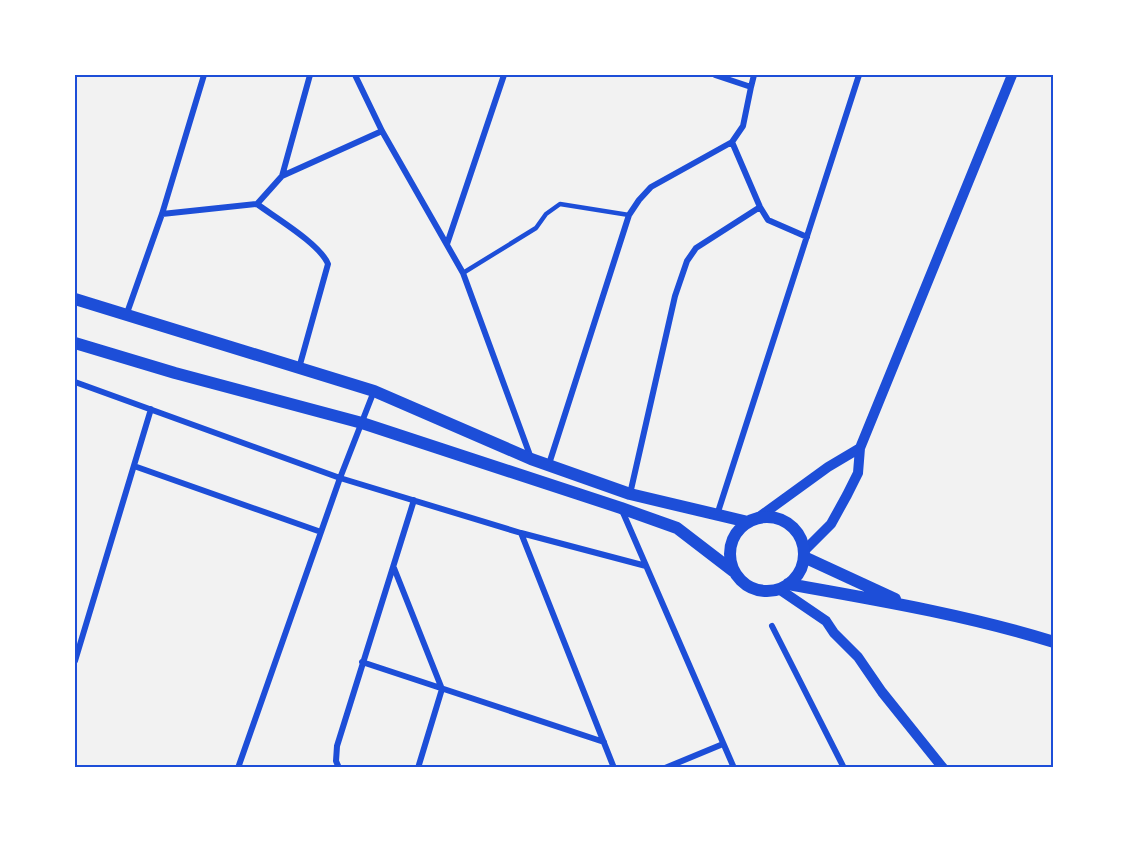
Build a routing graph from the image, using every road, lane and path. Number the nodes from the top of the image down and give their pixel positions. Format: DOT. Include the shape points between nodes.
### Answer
graph roads {
  1 [pos="204,75"];
  2 [pos="310,75"];
  3 [pos="355,75"];
  4 [pos="504,75"];
  5 [pos="715,75"];
  6 [pos="754,75"];
  7 [pos="859,75"];
  8 [pos="1012,75"];
  9 [pos="751,87"];
  10 [pos="382,131"];
  11 [pos="732,142"];
  12 [pos="282,176"];
  13 [pos="258,204"];
  14 [pos="760,207"];
  15 [pos="162,214"];
  16 [pos="629,215"];
  17 [pos="807,237"];
  18 [pos="447,244"];
  19 [pos="463,273"];
  20 [pos="75,299"];
  21 [pos="127,313"];
  22 [pos="75,343"];
  23 [pos="299,368"];
  24 [pos="75,382"];
  25 [pos="374,390"];
  26 [pos="151,410"];
  27 [pos="362,423"];
  28 [pos="860,448"];
  29 [pos="531,459"];
  30 [pos="549,464"];
  31 [pos="134,466"];
  32 [pos="340,478"];
  33 [pos="630,494"];
  34 [pos="414,500"];
  35 [pos="621,507"];
  36 [pos="717,514"];
  37 [pos="754,519"];
  38 [pos="321,532"];
  39 [pos="521,533"];
  40 [pos="804,554"];
  41 [pos="646,566"];
  42 [pos="394,568"];
  43 [pos="733,571"];
  44 [pos="784,587"];
  45 [pos="909,606"];
  46 [pos="772,626"];
  47 [pos="1054,642"];
  48 [pos="75,661"];
  49 [pos="362,662"];
  50 [pos="442,689"];
  51 [pos="604,742"];
  52 [pos="723,744"];
  53 [pos="613,767"];
  54 [pos="238,768"];
  55 [pos="339,768"];
  56 [pos="418,768"];
  57 [pos="665,768"];
  58 [pos="734,768"];
  59 [pos="844,768"];
  60 [pos="944,768"];
  1 -- 15 [label="street"];
  2 -- 12 [label="street"];
  3 -- 10 [label="street"];
  4 -- 18 [label="street"];
  5 -- 9 [label="street"];
  6 -- 9 [label="street"];
  7 -- 17 [label="street"];
  8 -- 28 [label="street"];
  9 -- 11 [label="street" via="743,126"];
  10 -- 12 [label="street"];
  10 -- 18 [label="street"];
  11 -- 14 [label="street"];
  11 -- 16 [label="street" via="651,187"];
  12 -- 13 [label="street"];
  13 -- 15 [label="street"];
  13 -- 23 [label="street" via="320,252 328,264"];
  14 -- 17 [label="street" via="768,220"];
  14 -- 33 [label="street" via="696,248 687,261 675,296"];
  15 -- 21 [label="street"];
  16 -- 19 [label="lane" via="560,204 536,228"];
  16 -- 30 [label="street"];
  17 -- 36 [label="street"];
  18 -- 19 [label="street"];
  19 -- 29 [label="street"];
  20 -- 21 [label="main road"];
  21 -- 23 [label="main road"];
  22 -- 27 [label="main road"];
  23 -- 25 [label="main road"];
  24 -- 26 [label="street"];
  25 -- 27 [label="street"];
  25 -- 29 [label="main road"];
  26 -- 31 [label="street"];
  26 -- 32 [label="street"];
  27 -- 32 [label="street"];
  27 -- 35 [label="main road"];
  28 -- 37 [label="street"];
  28 -- 40 [label="street" via="858,473 847,495 831,524"];
  29 -- 30 [label="main road"];
  30 -- 33 [label="main road"];
  31 -- 38 [label="street"];
  31 -- 48 [label="street"];
  32 -- 34 [label="street"];
  32 -- 38 [label="street"];
  33 -- 36 [label="main road"];
  34 -- 39 [label="street"];
  34 -- 42 [label="street"];
  35 -- 41 [label="street"];
  35 -- 43 [label="main road" via="677,528"];
  36 -- 37 [label="main road"];
  37 -- 40 [label="main road" via="778,519 794,528"];
  37 -- 43 [label="main road" via="734,536 729,559"];
  38 -- 54 [label="street"];
  39 -- 41 [label="street"];
  39 -- 51 [label="street"];
  40 -- 44 [label="main road" via="799,572"];
  40 -- 45 [label="main road"];
  41 -- 52 [label="street"];
  42 -- 49 [label="street"];
  42 -- 50 [label="street"];
  43 -- 44 [label="main road" via="747,586 758,590"];
  44 -- 45 [label="main road"];
  44 -- 60 [label="street" via="826,621 858,657"];
  45 -- 47 [label="main road"];
  46 -- 59 [label="street"];
  49 -- 50 [label="street"];
  49 -- 55 [label="street" via="337,746"];
  50 -- 51 [label="street"];
  50 -- 56 [label="street"];
  51 -- 53 [label="street"];
  52 -- 57 [label="street"];
  52 -- 58 [label="street"];
}
